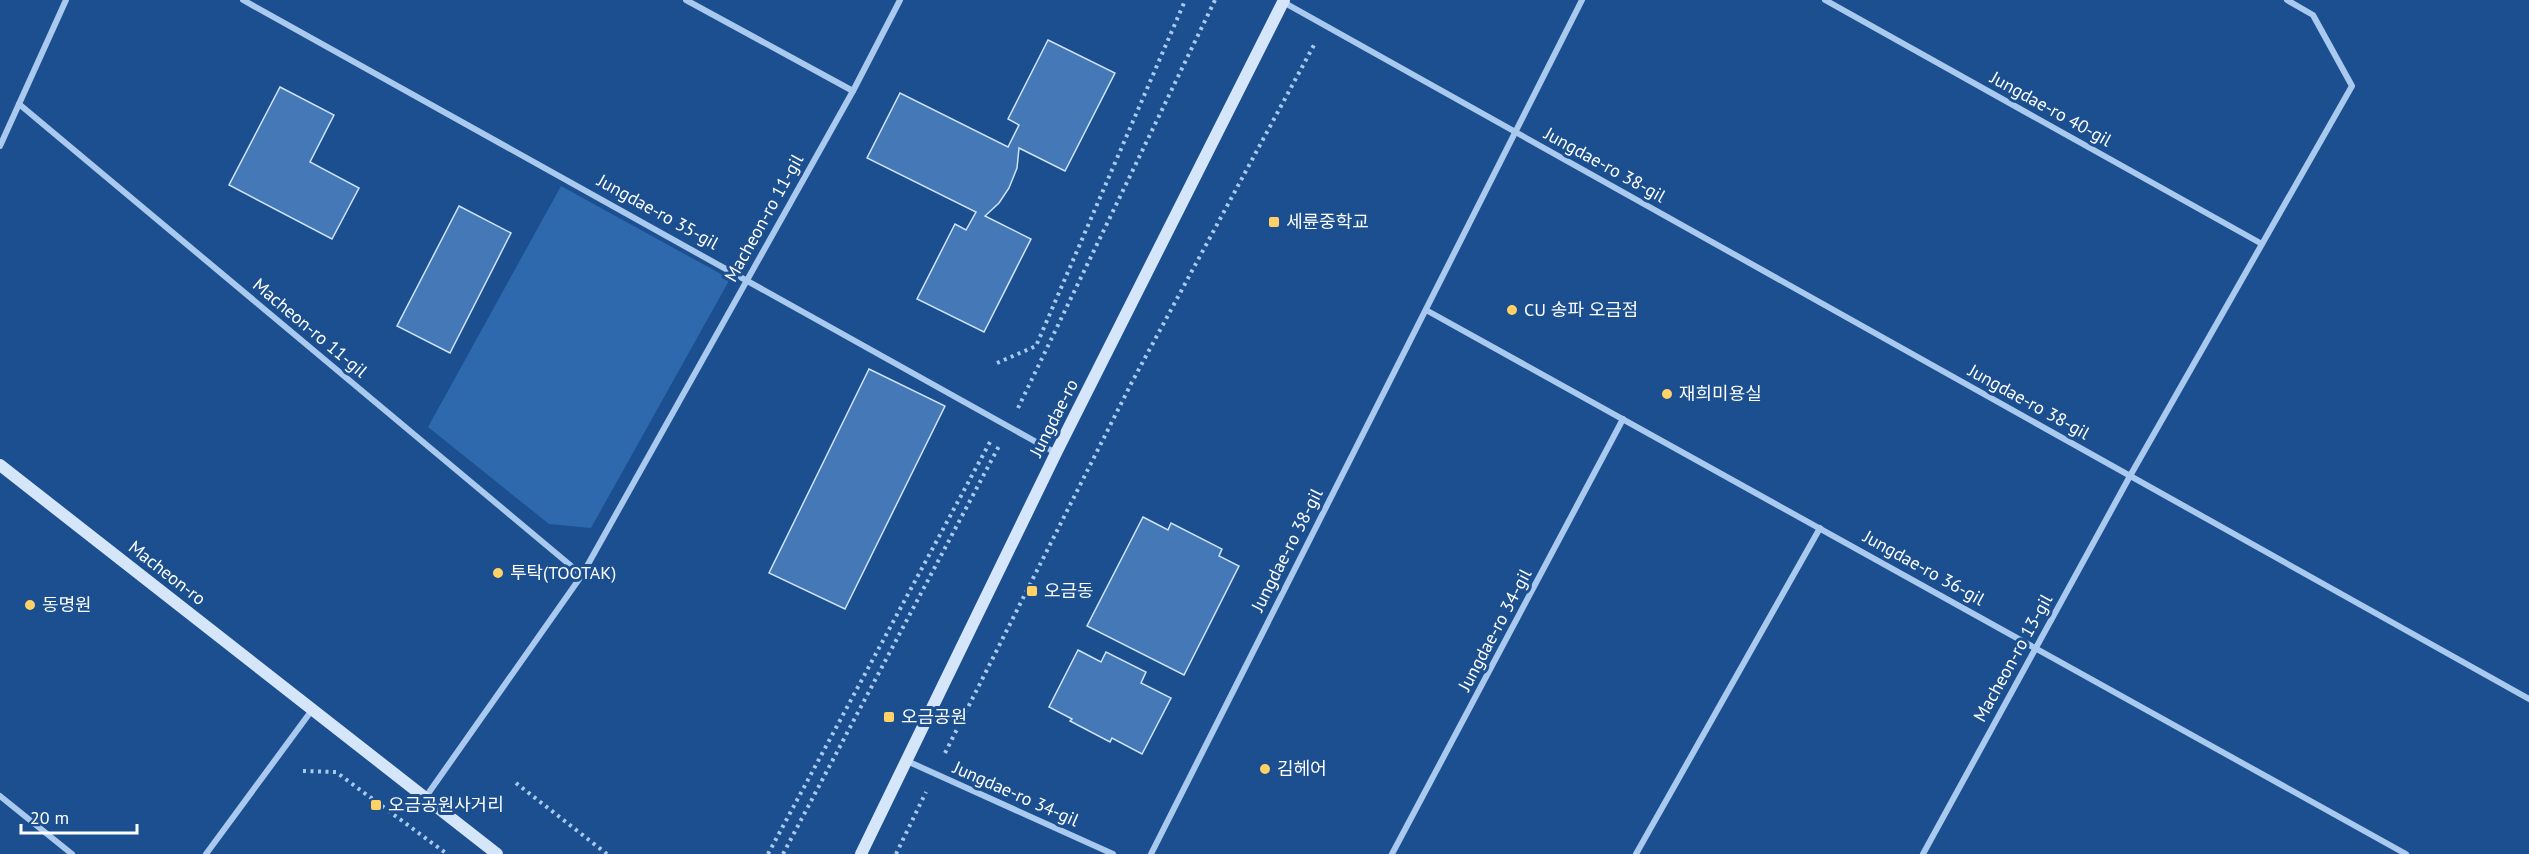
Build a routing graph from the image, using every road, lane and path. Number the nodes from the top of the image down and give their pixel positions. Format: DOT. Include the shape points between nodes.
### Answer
graph roads {
  1 [pos="66,0"];
  2 [pos="243,0"];
  3 [pos="686,0"];
  4 [pos="900,0"];
  5 [pos="1183,0"];
  6 [pos="1282,0"];
  7 [pos="1582,0"];
  8 [pos="1825,0"];
  9 [pos="2287,0"];
  10 [pos="1325,25"];
  11 [pos="853,91"];
  12 [pos="19,104"];
  13 [pos="1515,131"];
  14 [pos="0,146"];
  15 [pos="2262,244"];
  16 [pos="747,279"];
  17 [pos="1426,310"];
  18 [pos="997,363"];
  19 [pos="1623,419"];
  20 [pos="987,434"];
  21 [pos="1056,453"];
  22 [pos="0,465"];
  23 [pos="2130,476"];
  24 [pos="1820,528"];
  25 [pos="582,575"];
  26 [pos="2036,647"];
  27 [pos="2529,699"];
  28 [pos="312,710"];
  29 [pos="906,761"];
  30 [pos="303,771"];
  31 [pos="935,774"];
  32 [pos="516,783"];
  33 [pos="0,796"];
  34 [pos="425,798"];
  35 [pos="72,854"];
  36 [pos="206,854"];
  37 [pos="447,854"];
  38 [pos="498,854"];
  39 [pos="607,854"];
  40 [pos="768,854"];
  41 [pos="861,854"];
  42 [pos="896,854"];
  43 [pos="1113,854"];
  44 [pos="1150,854"];
  45 [pos="1392,854"];
  46 [pos="1636,854"];
  47 [pos="1923,854"];
  48 [pos="2406,854"];
  1 -- 12 [label="street"];
  2 -- 16 [label="street, Jungdae-ro 35-gil"];
  3 -- 11 [label="street"];
  4 -- 11 [label="street, Macheon-ro 11-gil"];
  5 -- 18 [label="path" via="1036,346"];
  6 -- 10 [label="street, Jungdae-ro 38-gil"];
  6 -- 21 [label="main road, Jungdae-ro"];
  7 -- 13 [label="street, Jungdae-ro 38-gil"];
  8 -- 15 [label="street, Jungdae-ro 40-gil"];
  9 -- 15 [label="street" via="2313,15 2352,86"];
  10 -- 13 [label="street, Jungdae-ro 38-gil"];
  10 -- 31 [label="path" via="1132,382"];
  11 -- 16 [label="street, Macheon-ro 11-gil"];
  12 -- 14 [label="street"];
  12 -- 25 [label="street, Macheon-ro 11-gil"];
  13 -- 17 [label="street, Jungdae-ro 38-gil"];
  13 -- 23 [label="street, Jungdae-ro 38-gil"];
  15 -- 23 [label="street"];
  16 -- 21 [label="street, Jungdae-ro 35-gil"];
  16 -- 25 [label="street, Macheon-ro 11-gil"];
  17 -- 19 [label="street, Jungdae-ro 36-gil"];
  17 -- 44 [label="street, Jungdae-ro 38-gil"];
  19 -- 24 [label="street, Jungdae-ro 36-gil"];
  19 -- 45 [label="street, Jungdae-ro 34-gil"];
  20 -- 40 [label="path" via="991,443"];
  21 -- 29 [label="main road, Jungdae-ro"];
  22 -- 28 [label="main road, Macheon-ro"];
  23 -- 26 [label="street, Macheon-ro 13-gil"];
  23 -- 27 [label="street, Jungdae-ro 38-gil"];
  24 -- 26 [label="street, Jungdae-ro 36-gil"];
  24 -- 46 [label="street"];
  25 -- 34 [label="street, Macheon-ro 11-gil"];
  26 -- 47 [label="street, Macheon-ro 13-gil"];
  26 -- 48 [label="street, Jungdae-ro 36-gil"];
  28 -- 34 [label="main road, Macheon-ro"];
  28 -- 36 [label="street"];
  29 -- 31 [label="street, Jungdae-ro 34-gil"];
  29 -- 41 [label="main road, Jungdae-ro"];
  30 -- 37 [label="path" via="336,772"];
  31 -- 42 [label="path"];
  31 -- 43 [label="street, Jungdae-ro 34-gil"];
  32 -- 39 [label="path"];
  33 -- 35 [label="street"];
  34 -- 38 [label="main road, Macheon-ro"];
}
